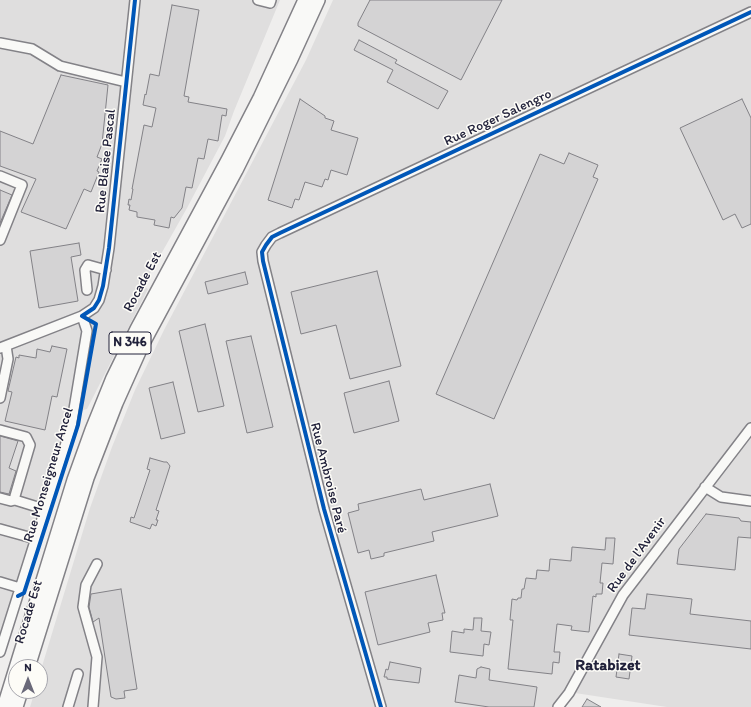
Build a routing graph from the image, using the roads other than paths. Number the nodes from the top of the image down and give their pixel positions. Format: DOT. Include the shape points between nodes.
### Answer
graph roads {
  1 [pos="134,0"];
  2 [pos="258,0"];
  3 [pos="271,0"];
  4 [pos="295,0"];
  5 [pos="304,0"];
  6 [pos="318,0"];
  7 [pos="751,12"];
  8 [pos="0,43"];
  9 [pos="126,82"];
  10 [pos="260,98"];
  11 [pos="0,176"];
  12 [pos="0,240"];
  13 [pos="262,252"];
  14 [pos="106,270"];
  15 [pos="87,290"];
  16 [pos="82,316"];
  17 [pos="3,347"];
  18 [pos="0,398"];
  19 [pos="751,428"];
  20 [pos="0,430"];
  21 [pos="705,487"];
  22 [pos="0,498"];
  23 [pos="16,500"];
  24 [pos="751,501"];
  25 [pos="44,510"];
  26 [pos="0,529"];
  27 [pos="36,539"];
  28 [pos="97,564"];
  29 [pos="0,582"];
  30 [pos="20,588"];
  31 [pos="0,652"];
  32 [pos="30,659"];
  33 [pos="78,674"];
  34 [pos="4,707"];
  35 [pos="68,707"];
  36 [pos="93,707"];
  37 [pos="381,707"];
  38 [pos="558,707"];
  1 -- 9 [label="street, Rue Blaise Pascal"];
  2 -- 3 [label="street" via="270,3"];
  4 -- 10 [label="highway" via="258,86"];
  5 -- 10 [label="highway, Rocade Est / N 346"];
  6 -- 32 [label="highway, Rocade Est / N 346" via="236,170 142,345 116,403 87,478"];
  7 -- 13 [label="street, Rue Roger Salengro" via="280,233 272,237"];
  8 -- 9 [label="street" via="32,49 60,66"];
  9 -- 14 [label="street, Rue Blaise Pascal"];
  10 -- 34 [label="highway, Rocade Est / N 346" via="113,378 74,480"];
  11 -- 12 [label="street" via="22,185"];
  13 -- 37 [label="street, Rue Ambroise Paré" via="324,509"];
  14 -- 15 [label="street" via="88,265 85,270"];
  14 -- 16 [label="street, Rue Blaise Pascal" via="99,300 94,308"];
  16 -- 17 [label="street, Rue Blaise Pascal"];
  16 -- 25 [label="street, Rue Monseigneur Ancel" via="87,331 71,427"];
  17 -- 18 [label="street" via="8,360"];
  19 -- 21 [label="street, Rue de l'Avenir"];
  20 -- 23 [label="street" via="26,437 30,445"];
  21 -- 24 [label="street" via="721,497"];
  21 -- 38 [label="street, Rue de l'Avenir" via="623,595"];
  22 -- 23 [label="street"];
  23 -- 25 [label="street"];
  25 -- 27 [label="street, Rue Monseigneur Ancel"];
  26 -- 27 [label="street"];
  27 -- 30 [label="street, Rue Monseigneur Ancel"];
  28 -- 36 [label="street" via="86,585 83,607 97,657"];
  29 -- 30 [label="street"];
  30 -- 31 [label="street, Rue Monseigneur Ancel"];
  33 -- 35 [label="street"];
}
